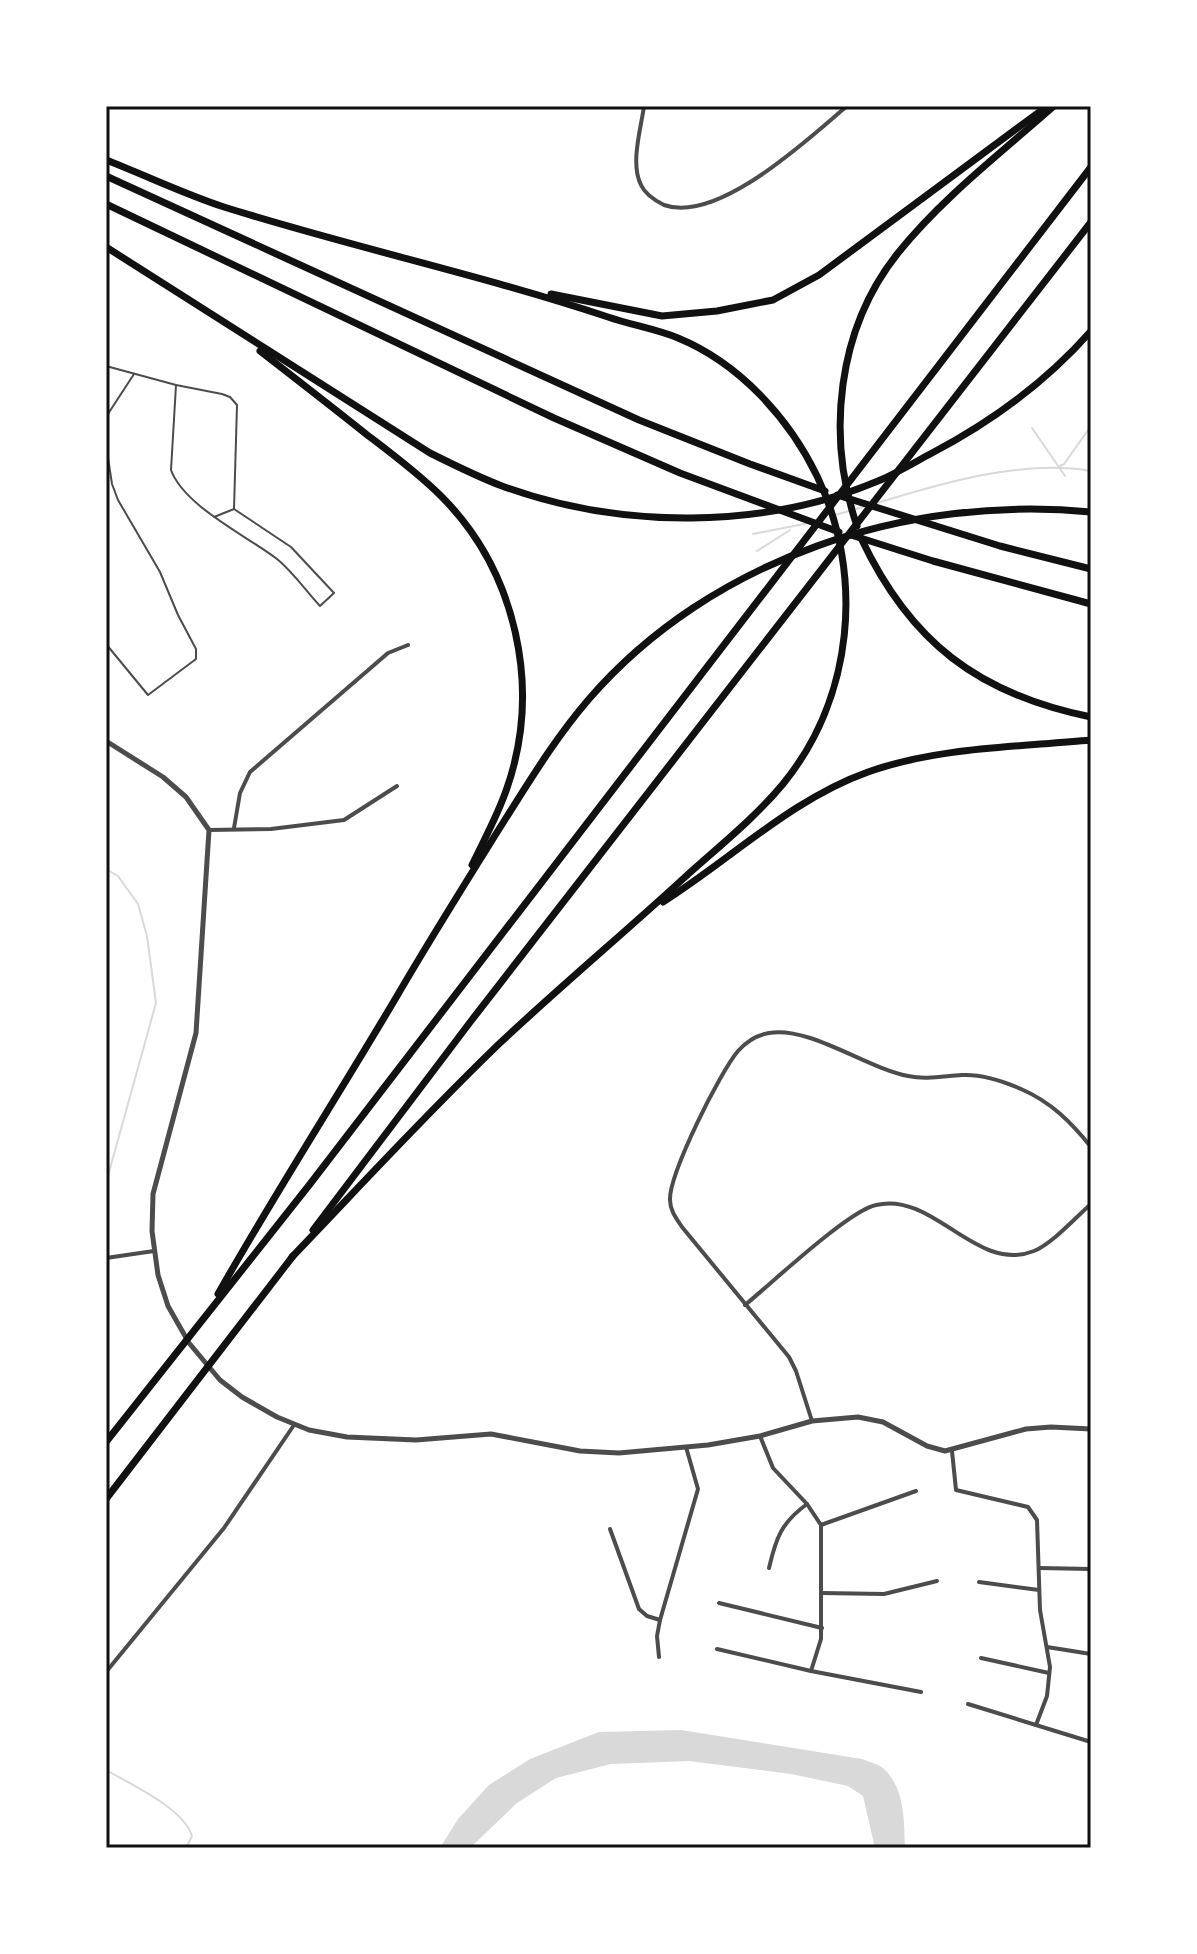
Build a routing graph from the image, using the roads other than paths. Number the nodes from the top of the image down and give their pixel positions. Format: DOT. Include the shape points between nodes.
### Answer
graph roads {
  1 [pos="644,106"];
  2 [pos="847,106"];
  3 [pos="1051,106"];
  4 [pos="106,160"];
  5 [pos="1091,167"];
  6 [pos="106,176"];
  7 [pos="106,204"];
  8 [pos="1091,222"];
  9 [pos="106,247"];
  10 [pos="519,288"];
  11 [pos="228,326"];
  12 [pos="1091,331"];
  13 [pos="106,366"];
  14 [pos="135,373"];
  15 [pos="176,385"];
  16 [pos="106,417"];
  17 [pos="106,445"];
  18 [pos="234,509"];
  19 [pos="1091,512"];
  20 [pos="214,517"];
  21 [pos="1091,569"];
  22 [pos="1091,604"];
  23 [pos="106,644"];
  24 [pos="408,645"];
  25 [pos="1091,717"];
  26 [pos="1091,740"];
  27 [pos="106,741"];
  28 [pos="397,786"];
  29 [pos="234,828"];
  30 [pos="209,830"];
  31 [pos="457,896"];
  32 [pos="648,911"];
  33 [pos="1091,1147"];
  34 [pos="1091,1204"];
  35 [pos="154,1251"];
  36 [pos="292,1257"];
  37 [pos="106,1258"];
  38 [pos="745,1305"];
  39 [pos="206,1315"];
  40 [pos="812,1421"];
  41 [pos="294,1425"];
  42 [pos="1091,1429"];
  43 [pos="760,1436"];
  44 [pos="106,1442"];
  45 [pos="686,1447"];
  46 [pos="952,1451"];
  47 [pos="916,1491"];
  48 [pos="106,1499"];
  49 [pos="807,1504"];
  50 [pos="821,1525"];
  51 [pos="610,1529"];
  52 [pos="769,1568"];
  53 [pos="1039,1568"];
  54 [pos="1091,1569"];
  55 [pos="937,1581"];
  56 [pos="979,1582"];
  57 [pos="1039,1590"];
  58 [pos="822,1593"];
  59 [pos="719,1603"];
  60 [pos="660,1620"];
  61 [pos="822,1628"];
  62 [pos="1047,1647"];
  63 [pos="717,1649"];
  64 [pos="1091,1654"];
  65 [pos="659,1657"];
  66 [pos="981,1658"];
  67 [pos="811,1671"];
  68 [pos="106,1672"];
  69 [pos="1049,1673"];
  70 [pos="921,1692"];
  71 [pos="968,1704"];
  72 [pos="1036,1725"];
  73 [pos="1091,1742"];
  1 -- 2 [label="street" via="637,159 641,185 655,201 678,209 705,205 752,180"];
  3 -- 10 [label="highway" via="819,275 773,300 662,316"];
  3 -- 25 [label="highway" via="896,255 861,318 843,382 840,443 860,536 884,582 923,633 985,680 1050,708"];
  4 -- 10 [label="highway" via="220,206"];
  5 -- 39 [label="highway"];
  6 -- 21 [label="highway" via="639,420 886,512"];
  7 -- 22 [label="highway" via="680,473 827,528"];
  8 -- 36 [label="highway"];
  9 -- 11 [label="highway"];
  10 -- 32 [label="highway" via="677,338 728,368 761,396 808,457 843,553 844,641 820,724 767,802"];
  11 -- 12 [label="highway" via="387,428 475,475 573,506 685,517 800,505 878,481 958,439 1010,404"];
  11 -- 31 [label="highway" via="442,497 484,552 506,599 522,677 519,742 502,800"];
  13 -- 14 [label="lane"];
  14 -- 15 [label="lane"];
  14 -- 16 [label="lane"];
  15 -- 18 [label="lane" via="222,394 237,405"];
  15 -- 20 [label="lane" via="171,470 175,482"];
  17 -- 23 [label="lane" via="118,500 160,572 196,659 148,695"];
  18 -- 20 [label="lane"];
  18 -- 20 [label="lane" via="291,547 334,593 320,606 279,560"];
  19 -- 31 [label="highway" via="985,509 884,526 757,571 707,599 629,658 588,699 547,753"];
  24 -- 29 [label="street" via="388,653 250,772"];
  26 -- 32 [label="highway" via="951,754 867,772 800,806"];
  27 -- 30 [label="street" via="163,777 186,797"];
  28 -- 29 [label="street" via="344,820"];
  29 -- 30 [label="street"];
  30 -- 35 [label="street" via="196,1033 153,1194"];
  31 -- 39 [label="highway"];
  32 -- 36 [label="highway" via="501,1042"];
  33 -- 38 [label="street" via="1048,1103 1006,1083 974,1076 908,1076 801,1035 758,1036 741,1048 724,1072 677,1169 670,1200 675,1217"];
  34 -- 38 [label="street" via="1037,1250 1012,1256 991,1251 908,1206 877,1204 855,1214"];
  35 -- 37 [label="street"];
  35 -- 41 [label="street" via="173,1316 196,1353 249,1402"];
  36 -- 48 [label="highway"];
  38 -- 40 [label="street" via="796,1371"];
  39 -- 44 [label="highway"];
  40 -- 43 [label="street"];
  40 -- 46 [label="street" via="866,1417 932,1448"];
  41 -- 45 [label="street" via="389,1440 491,1434 600,1453"];
  41 -- 68 [label="street" via="224,1528"];
  42 -- 46 [label="street" via="1026,1429"];
  43 -- 45 [label="street"];
  43 -- 49 [label="street" via="773,1468"];
  45 -- 60 [label="street" via="698,1489"];
  46 -- 53 [label="street" via="956,1490 1028,1507 1037,1520"];
  47 -- 50 [label="street"];
  49 -- 50 [label="street"];
  49 -- 52 [label="street" via="782,1528"];
  50 -- 58 [label="street"];
  51 -- 60 [label="street" via="639,1609"];
  53 -- 54 [label="street"];
  53 -- 57 [label="street"];
  55 -- 58 [label="street" via="884,1594"];
  56 -- 57 [label="street"];
  57 -- 62 [label="street"];
  58 -- 61 [label="street"];
  59 -- 61 [label="street"];
  60 -- 65 [label="street"];
  61 -- 67 [label="street"];
  62 -- 64 [label="street"];
  62 -- 69 [label="street"];
  63 -- 67 [label="street"];
  66 -- 69 [label="street"];
  67 -- 70 [label="street"];
  69 -- 72 [label="street"];
  71 -- 72 [label="street"];
  72 -- 73 [label="street"];
}
